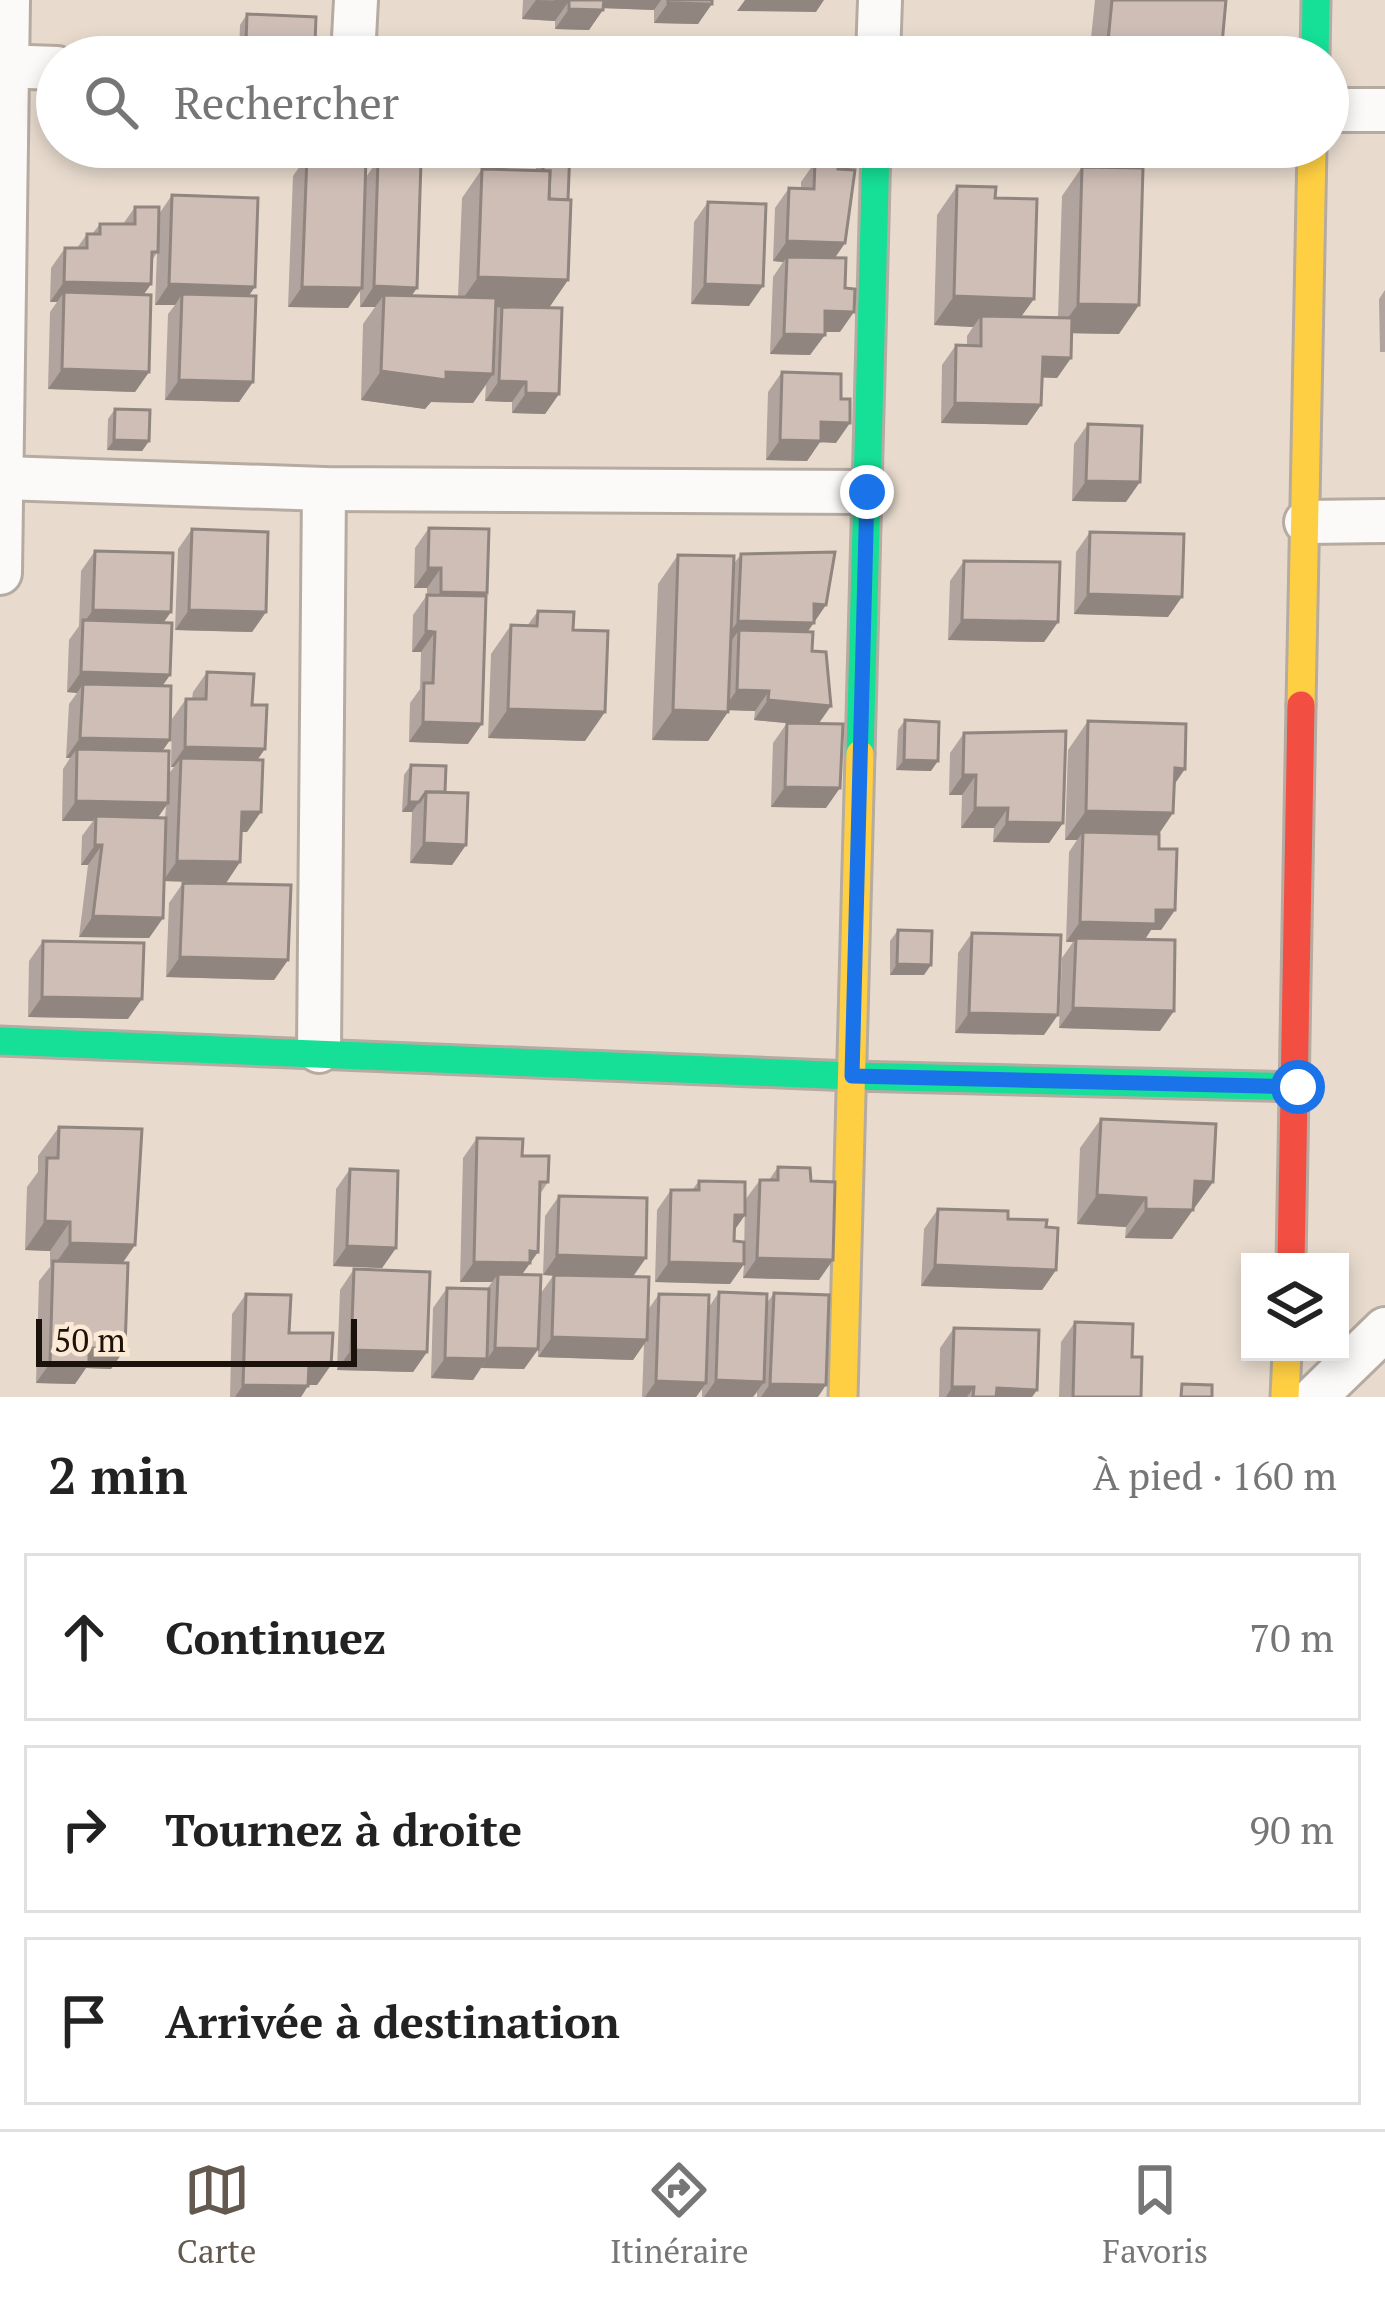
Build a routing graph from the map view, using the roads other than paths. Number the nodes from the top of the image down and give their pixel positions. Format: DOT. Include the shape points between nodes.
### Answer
graph roads {
  1 [pos="8,0"];
  2 [pos="356,0"];
  3 [pos="880,0"];
  4 [pos="1316,0"];
  5 [pos="354,36"];
  6 [pos="879,36"];
  7 [pos="1315,36"];
  8 [pos="3,66"];
  9 [pos="36,67"];
  10 [pos="1349,110"];
  11 [pos="1385,110"];
  12 [pos="875,168"];
  13 [pos="1312,168"];
  14 [pos="4,478"];
  15 [pos="324,489"];
  16 [pos="867,492"];
  17 [pos="1385,521"];
  18 [pos="1306,522"];
  19 [pos="0,573"];
  20 [pos="0,1042"];
  21 [pos="319,1051"];
  22 [pos="852,1076"];
  23 [pos="1298,1087"];
  24 [pos="1291,1253"];
  25 [pos="1385,1329"];
  26 [pos="1287,1361"];
  27 [pos="843,1397"];
  28 [pos="1285,1397"];
  29 [pos="1315,1397"];
  1 -- 8 [label="street"];
  2 -- 5 [label="street"];
  3 -- 6 [label="street"];
  4 -- 7 [label="street"];
  8 -- 9 [label="street"];
  8 -- 14 [label="street"];
  10 -- 11 [label="street"];
  12 -- 16 [label="street"];
  13 -- 18 [label="street"];
  14 -- 15 [label="street"];
  14 -- 19 [label="street"];
  15 -- 16 [label="street"];
  15 -- 21 [label="street"];
  16 -- 22 [label="street"];
  17 -- 18 [label="street"];
  18 -- 23 [label="street"];
  20 -- 21 [label="street"];
  21 -- 22 [label="street"];
  22 -- 23 [label="street"];
  22 -- 27 [label="street"];
  23 -- 24 [label="street"];
  25 -- 29 [label="street"];
  26 -- 28 [label="street"];
}
